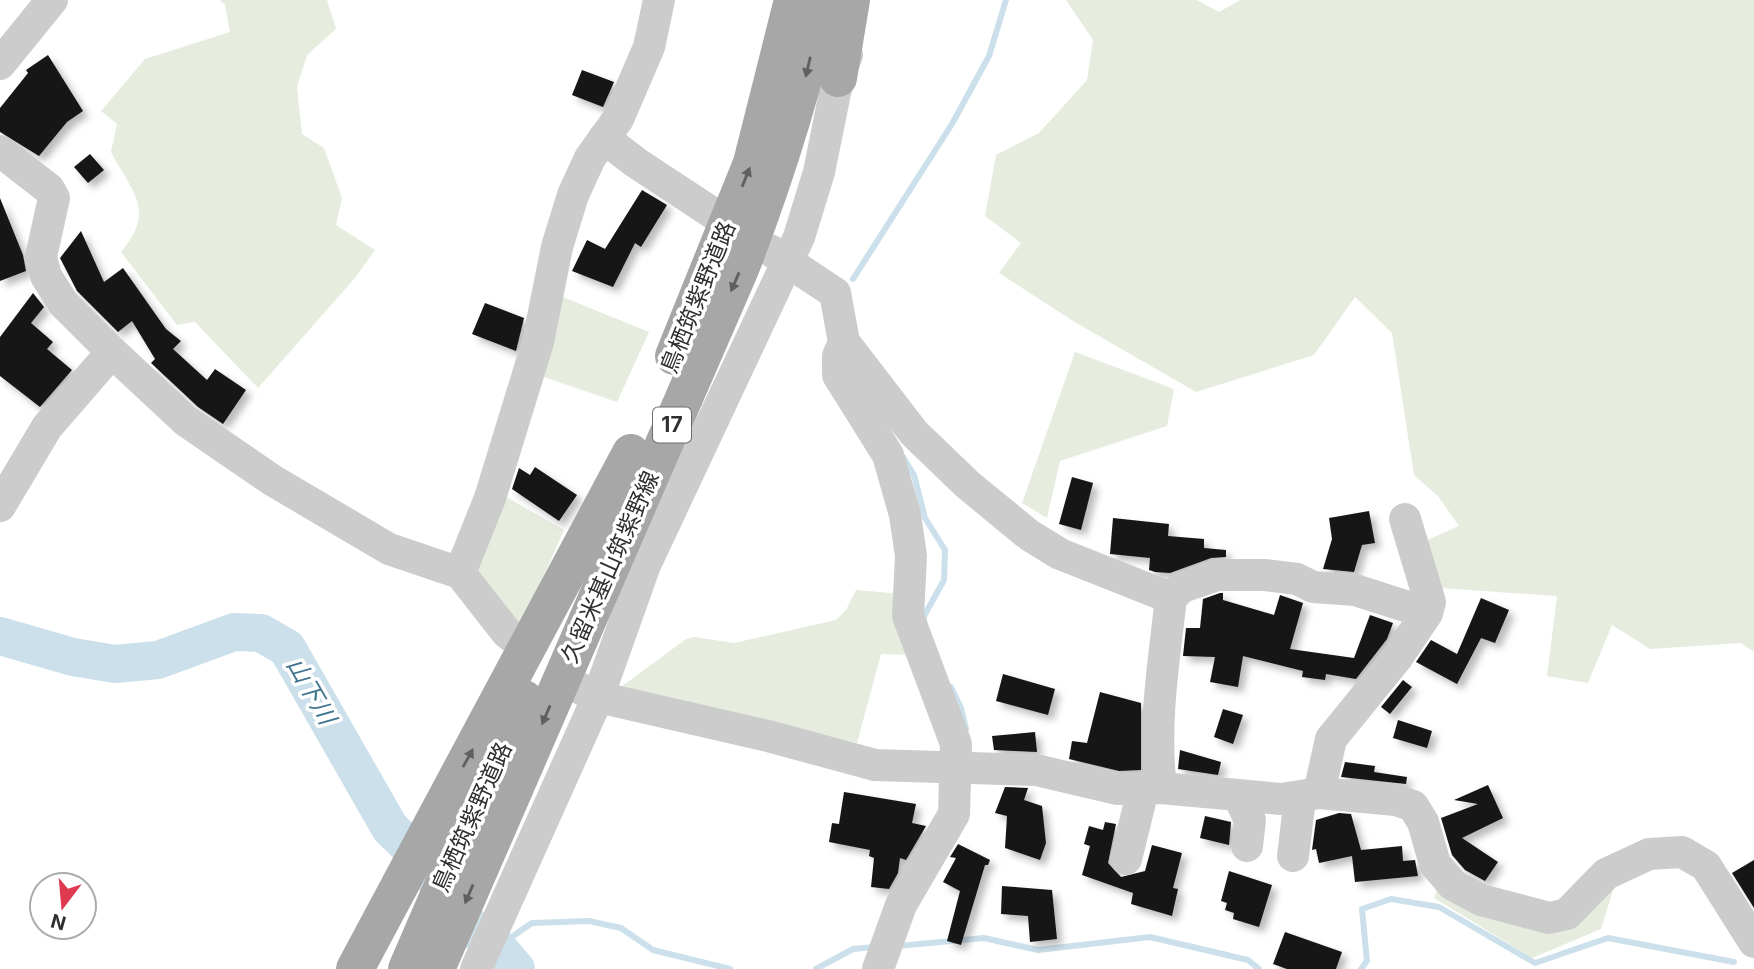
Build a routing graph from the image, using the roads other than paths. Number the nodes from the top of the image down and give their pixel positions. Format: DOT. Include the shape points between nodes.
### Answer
graph roads {
  1 [pos="52,0"];
  2 [pos="659,0"];
  3 [pos="793,0"];
  4 [pos="823,0"];
  5 [pos="851,0"];
  6 [pos="867,0"];
  7 [pos="0,64"];
  8 [pos="838,78"];
  9 [pos="604,138"];
  10 [pos="0,151"];
  11 [pos="717,216"];
  12 [pos="779,256"];
  13 [pos="844,342"];
  14 [pos="112,352"];
  15 [pos="0,506"];
  16 [pos="1405,519"];
  17 [pos="460,573"];
  18 [pos="1171,598"];
  19 [pos="1427,613"];
  20 [pos="519,642"];
  21 [pos="588,692"];
  22 [pos="957,769"];
  23 [pos="1152,789"];
  24 [pos="1238,795"];
  25 [pos="1309,796"];
  26 [pos="465,828"];
  27 [pos="1247,846"];
  28 [pos="1293,856"];
  29 [pos="1126,859"];
  30 [pos="1754,942"];
  31 [pos="451,954"];
  32 [pos="355,969"];
  33 [pos="878,969"];
  1 -- 7 [label="street"];
  2 -- 9 [label="street" via="649,47 618,119"];
  26 -- 3 [label="main road, 鳥栖筑紫野道路 / 17, one-way" via="683,336 752,163"];
  4 -- 26 [label="main road, 久留米基山筑紫野線 / 17, one-way" via="778,169 740,269"];
  5 -- 8 [label="main road"];
  6 -- 8 [label="street"];
  8 -- 12 [label="street" via="819,172"];
  9 -- 11 [label="street"];
  9 -- 17 [label="street" via="573,195 557,247 538,342 491,498"];
  10 -- 14 [label="street" via="49,189 54,198 41,257 46,276 63,303"];
  12 -- 13 [label="street" via="835,293"];
  12 -- 21 [label="street"];
  13 -- 18 [label="street" via="914,433 1030,535 1060,554"];
  13 -- 22 [label="street" via="838,375 888,455 900,494 911,556 908,616 956,744"];
  14 -- 15 [label="street" via="47,428"];
  14 -- 17 [label="street" via="186,421 272,480 389,549"];
  16 -- 19 [label="street" via="1430,601"];
  17 -- 20 [label="street"];
  18 -- 19 [label="street" via="1182,587 1217,575 1265,575 1297,579 1313,587 1354,590"];
  18 -- 23 [label="street" via="1161,681 1158,765"];
  19 -- 25 [label="street" via="1331,739"];
  21 -- 22 [label="street" via="875,765"];
  21 -- 31 [label="street"];
  22 -- 23 [label="street" via="1036,770 1117,789"];
  22 -- 33 [label="street" via="954,814 901,905"];
  23 -- 24 [label="street"];
  23 -- 29 [label="street"];
  24 -- 25 [label="street"];
  24 -- 27 [label="street" via="1250,820"];
  25 -- 28 [label="street"];
  25 -- 30 [label="street" via="1396,800 1413,806 1423,822 1435,864 1453,885 1481,901 1549,918 1567,914 1606,874 1649,854 1682,852 1706,866"];
  26 -- 31 [label="main road, 久留米基山筑紫野線 / 17"];
  26 -- 32 [label="main road" via="385,911"];
}
